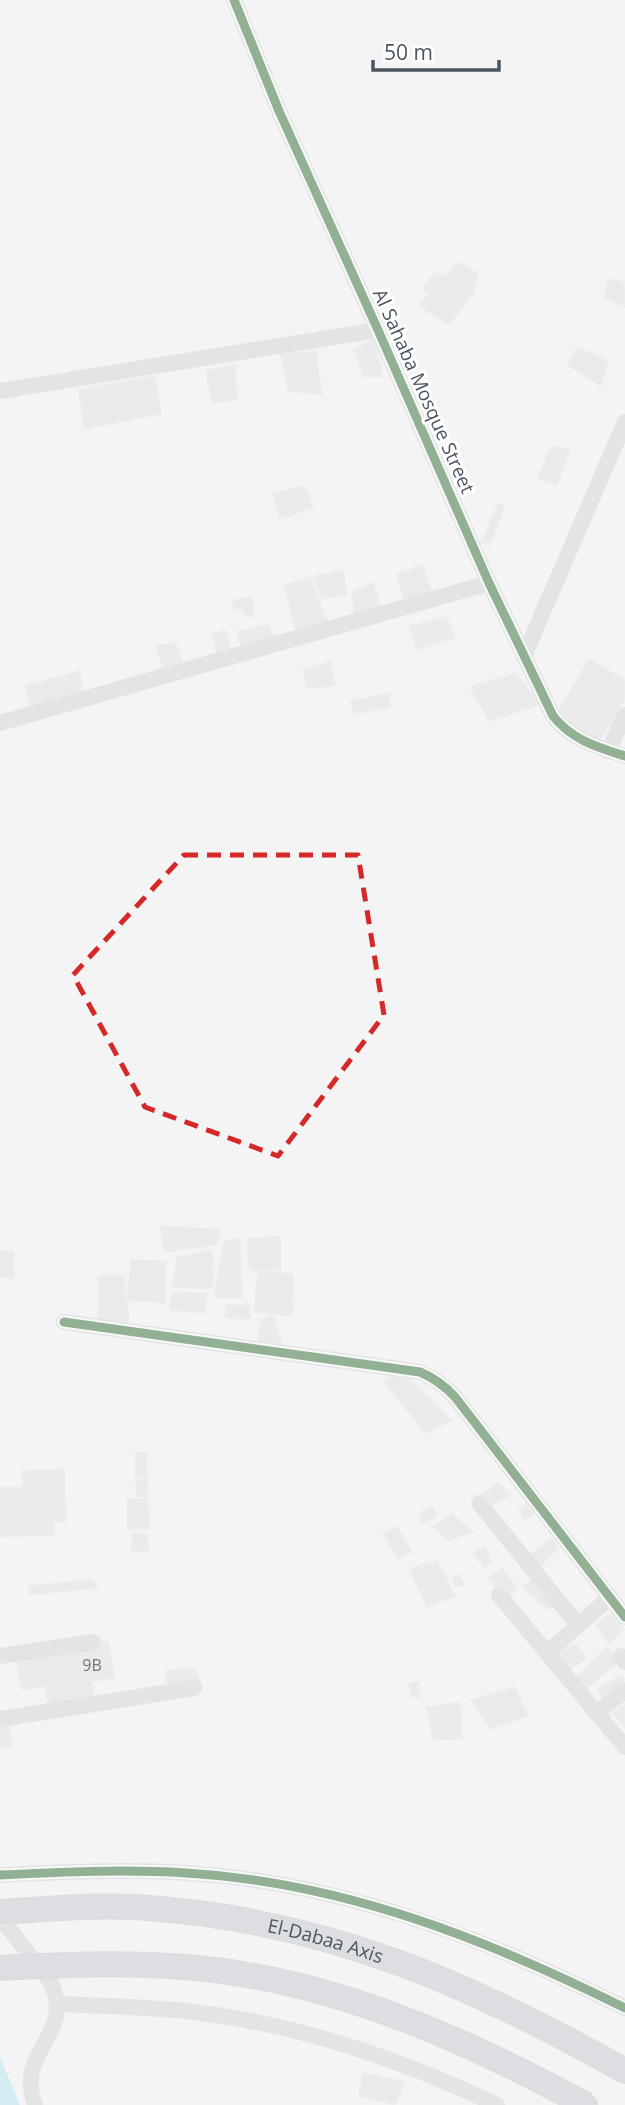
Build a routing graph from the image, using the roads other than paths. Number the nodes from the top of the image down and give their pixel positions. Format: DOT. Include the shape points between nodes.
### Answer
graph roads {
  1 [pos="234,0"];
  2 [pos="378,330"];
  3 [pos="0,391"];
  4 [pos="625,422"];
  5 [pos="489,583"];
  6 [pos="524,656"];
  7 [pos="625,715"];
  8 [pos="0,723"];
  9 [pos="608,751"];
  10 [pos="625,756"];
  11 [pos="64,1322"];
  12 [pos="478,1503"];
  13 [pos="499,1595"];
  14 [pos="610,1597"];
  15 [pos="625,1617"];
  16 [pos="578,1625"];
  17 [pos="93,1642"];
  18 [pos="547,1653"];
  19 [pos="0,1656"];
  20 [pos="194,1688"];
  21 [pos="625,1691"];
  22 [pos="596,1713"];
  23 [pos="0,1719"];
  24 [pos="625,1747"];
  25 [pos="0,1875"];
  26 [pos="0,1914"];
  27 [pos="0,1968"];
  28 [pos="58,2004"];
  29 [pos="625,2008"];
  30 [pos="625,2071"];
  31 [pos="35,2105"];
  32 [pos="497,2105"];
  33 [pos="586,2105"];
  1 -- 2 [label="street, Al Sahaba Mosque Street"];
  2 -- 3 [label="street"];
  2 -- 5 [label="street, Al Sahaba Mosque Street"];
  4 -- 6 [label="street"];
  5 -- 6 [label="street, Al Sahaba Mosque Street"];
  5 -- 8 [label="street"];
  6 -- 9 [label="street, Al Sahaba Mosque Street" via="561,727"];
  7 -- 9 [label="street"];
  9 -- 10 [label="street, Al Sahaba Mosque Street"];
  11 -- 14 [label="street" via="431,1376 455,1396"];
  12 -- 16 [label="street"];
  13 -- 18 [label="street"];
  14 -- 15 [label="street"];
  14 -- 16 [label="street"];
  16 -- 18 [label="street"];
  17 -- 19 [label="street"];
  18 -- 22 [label="street"];
  20 -- 23 [label="street"];
  21 -- 22 [label="street"];
  22 -- 24 [label="street"];
  25 -- 29 [label="street" via="115,1870 188,1873 339,1896 418,1918 551,1971"];
  26 -- 28 [label="street" via="50,1981"];
  26 -- 30 [label="highway, El-Dabaa Axis" via="99,1906 147,1908 228,1916 347,1944 489,1999"];
  27 -- 33 [label="highway, bridge" via="149,1965 223,1971 284,1983 414,2022 517,2067"];
  28 -- 31 [label="street" via="55,2025 34,2063"];
  28 -- 32 [label="street" via="188,2011 257,2023 370,2054"];
}
